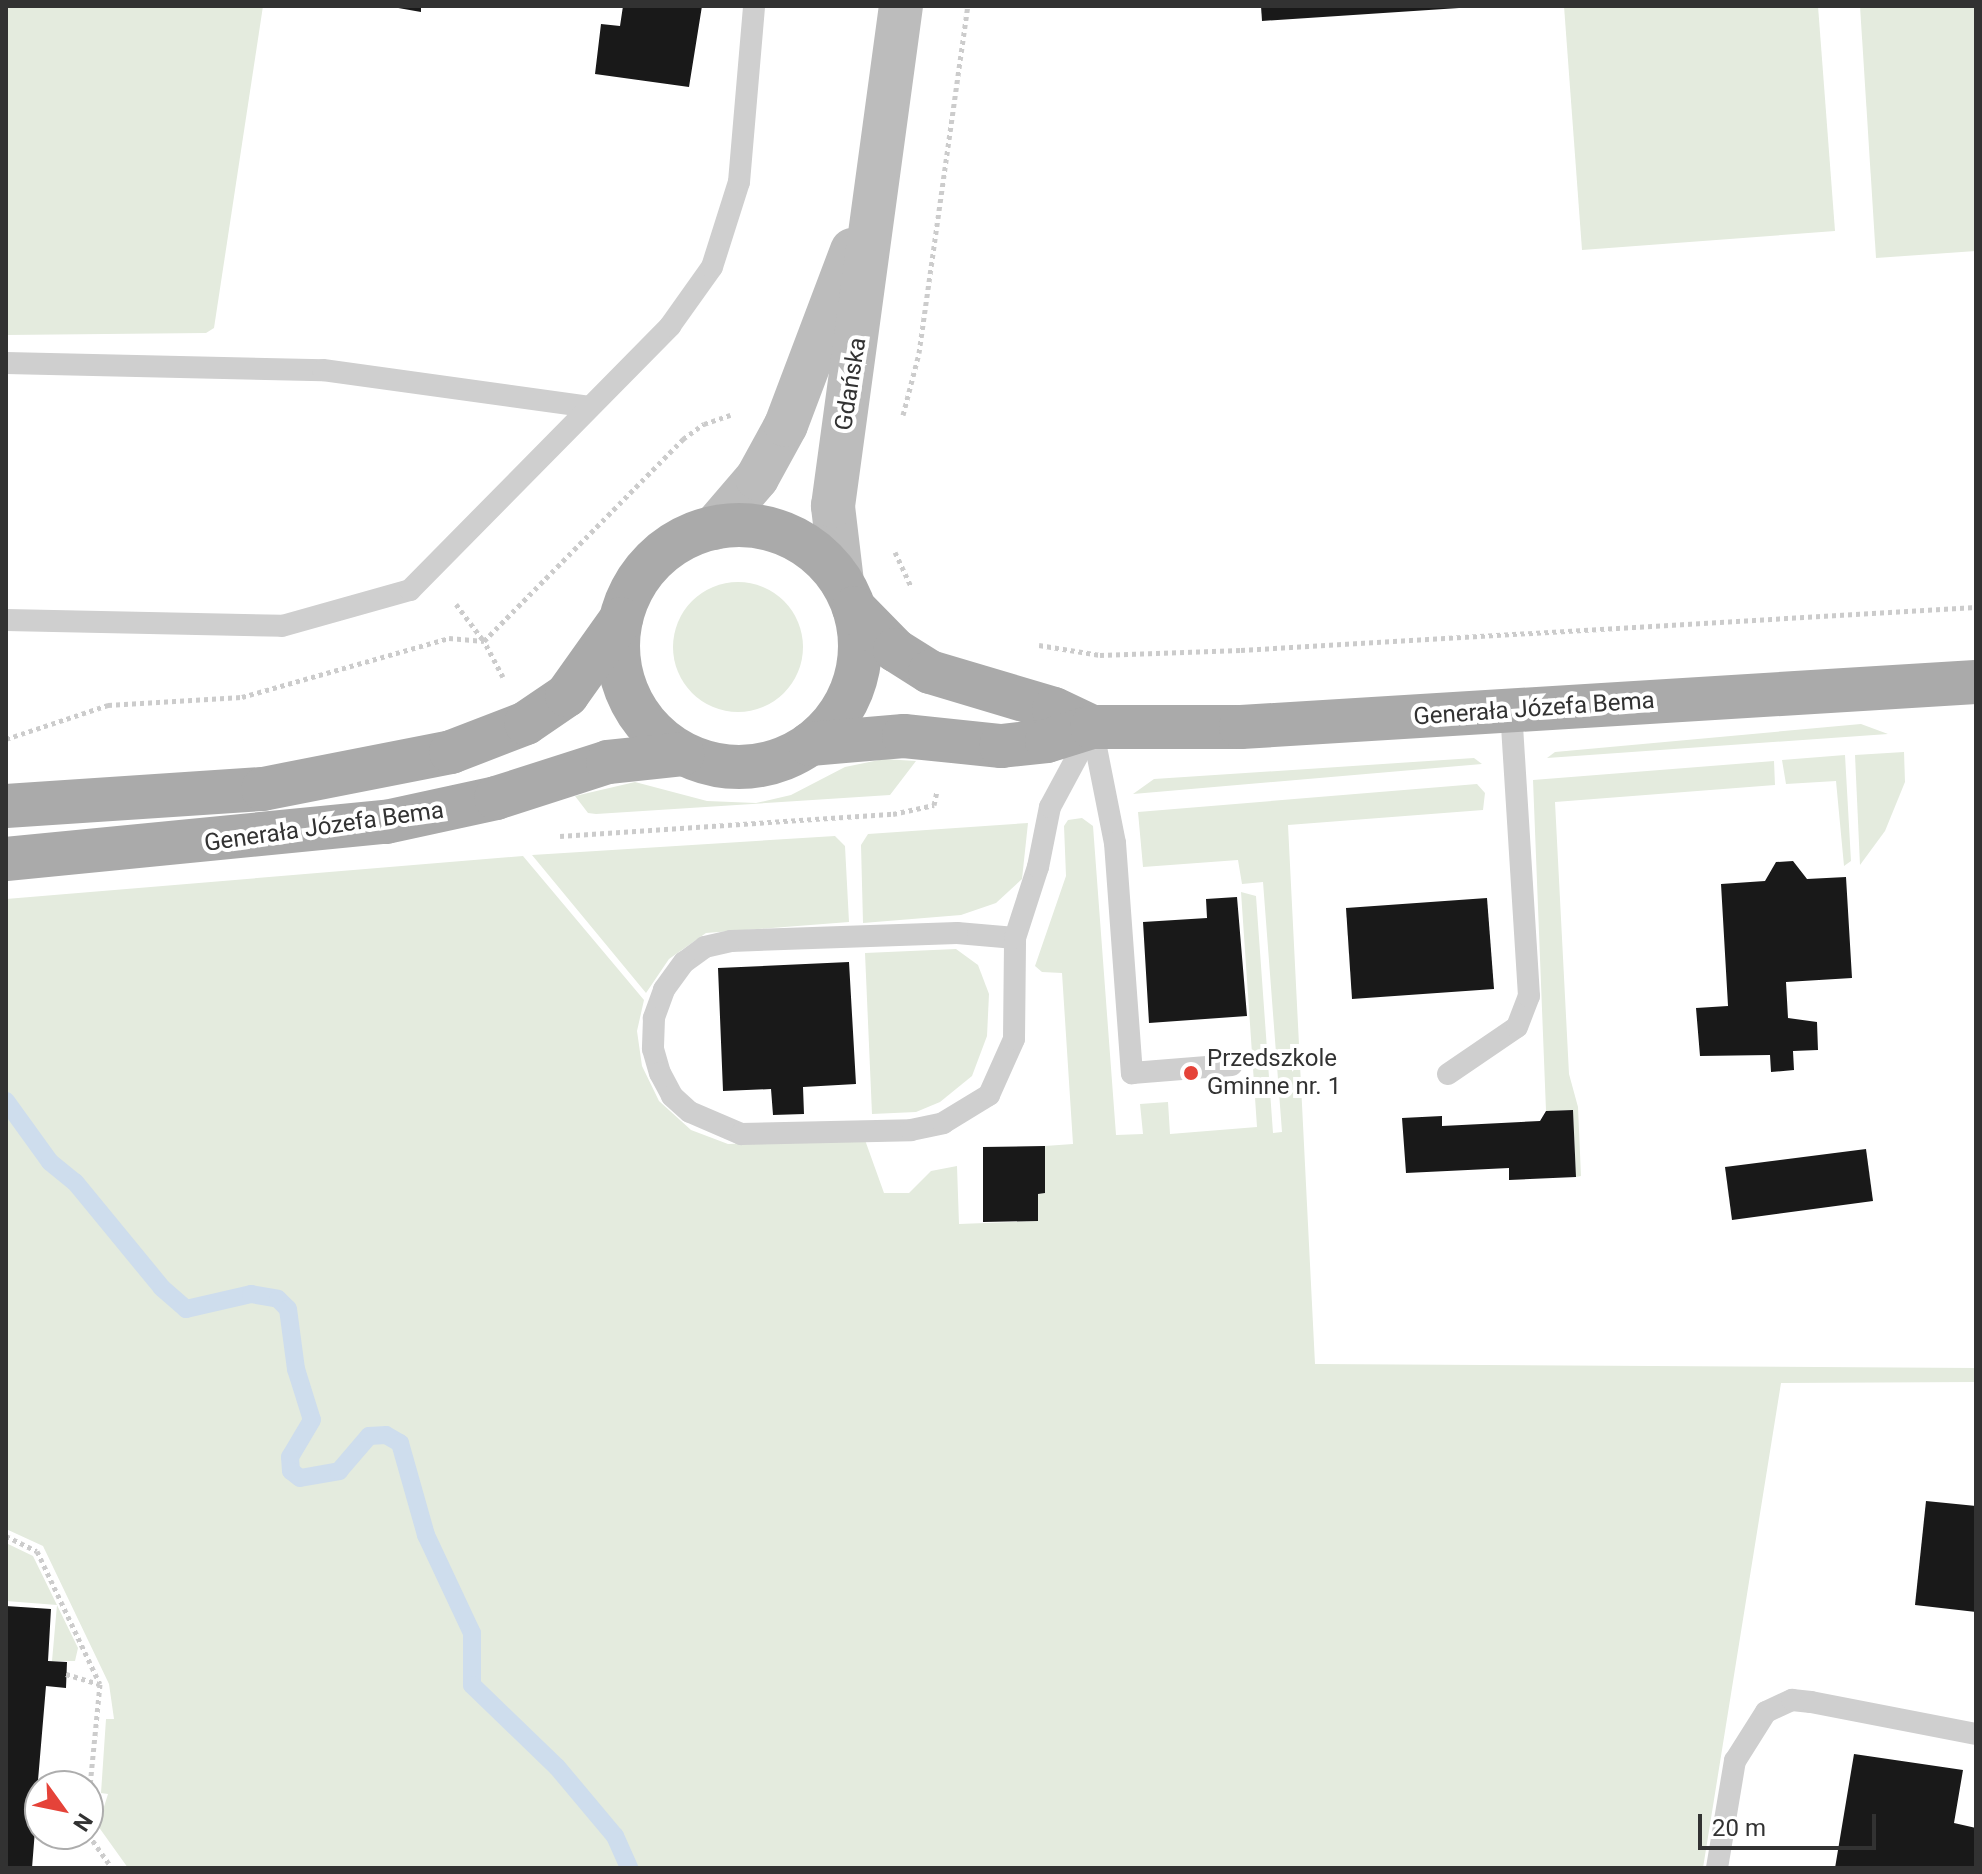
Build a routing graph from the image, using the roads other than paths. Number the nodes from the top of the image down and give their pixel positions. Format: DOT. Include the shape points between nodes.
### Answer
graph roads {
  1 [pos="754,6"];
  2 [pos="901,6"];
  3 [pos="877,184"];
  4 [pos="6,363"];
  5 [pos="589,407"];
  6 [pos="714,528"];
  7 [pos="848,595"];
  8 [pos="621,619"];
  9 [pos="6,620"];
  10 [pos="1976,682"];
  11 [pos="1511,709"];
  12 [pos="1092,727"];
  13 [pos="810,744"];
  14 [pos="683,754"];
  15 [pos="6,806"];
  16 [pos="6,859"];
  17 [pos="1015,938"];
  18 [pos="1232,1065"];
  19 [pos="1448,1074"];
  20 [pos="1976,1734"];
  21 [pos="1717,1868"];
  1 -- 5 [label="lane" via="739,182 712,267 670,326"];
  2 -- 3 [label="street, Gdańska"];
  3 -- 6 [label="street, Gdańska" via="786,425 757,478"];
  3 -- 7 [label="street, Gdańska" via="833,506"];
  4 -- 5 [label="lane" via="323,370"];
  5 -- 9 [label="lane" via="410,590 282,626"];
  6 -- 7 [label="main road" via="741,525 780,533 816,553"];
  6 -- 8 [label="main road" via="659,556 635,585"];
  7 -- 12 [label="main road, Generała Józefa Bema" via="895,650 930,672 1054,709"];
  7 -- 13 [label="main road" via="860,645 854,683 837,717"];
  8 -- 14 [label="main road" via="618,655 625,689 655,733"];
  8 -- 15 [label="main road, Generała Józefa Bema" via="586,675 526,723 451,752 263,789"];
  10 -- 11 [label="main road, Generała Józefa Bema"];
  11 -- 12 [label="main road, Generała Józefa Bema" via="1241,727"];
  11 -- 19 [label="lane" via="1529,996 1517,1027"];
  12 -- 13 [label="main road, Generała Józefa Bema" via="1047,741 1001,746 880,737"];
  12 -- 17 [label="lane" via="1050,807"];
  12 -- 18 [label="lane" via="1115,843 1132,1073"];
  13 -- 14 [label="main road" via="774,763 748,767 721,766"];
  14 -- 16 [label="main road, Generała Józefa Bema" via="608,762 438,814 358,827"];
  17 -- 17 [label="lane" via="1014,1039 1005,1068 989,1095 943,1123 911,1130 741,1134 716,1128 690,1112 672,1096 660,1073 653,1049 659,1004 684,962 705,947 731,941 957,933"];
  20 -- 21 [label="lane" via="1802,1701 1766,1712 1735,1761"];
}
